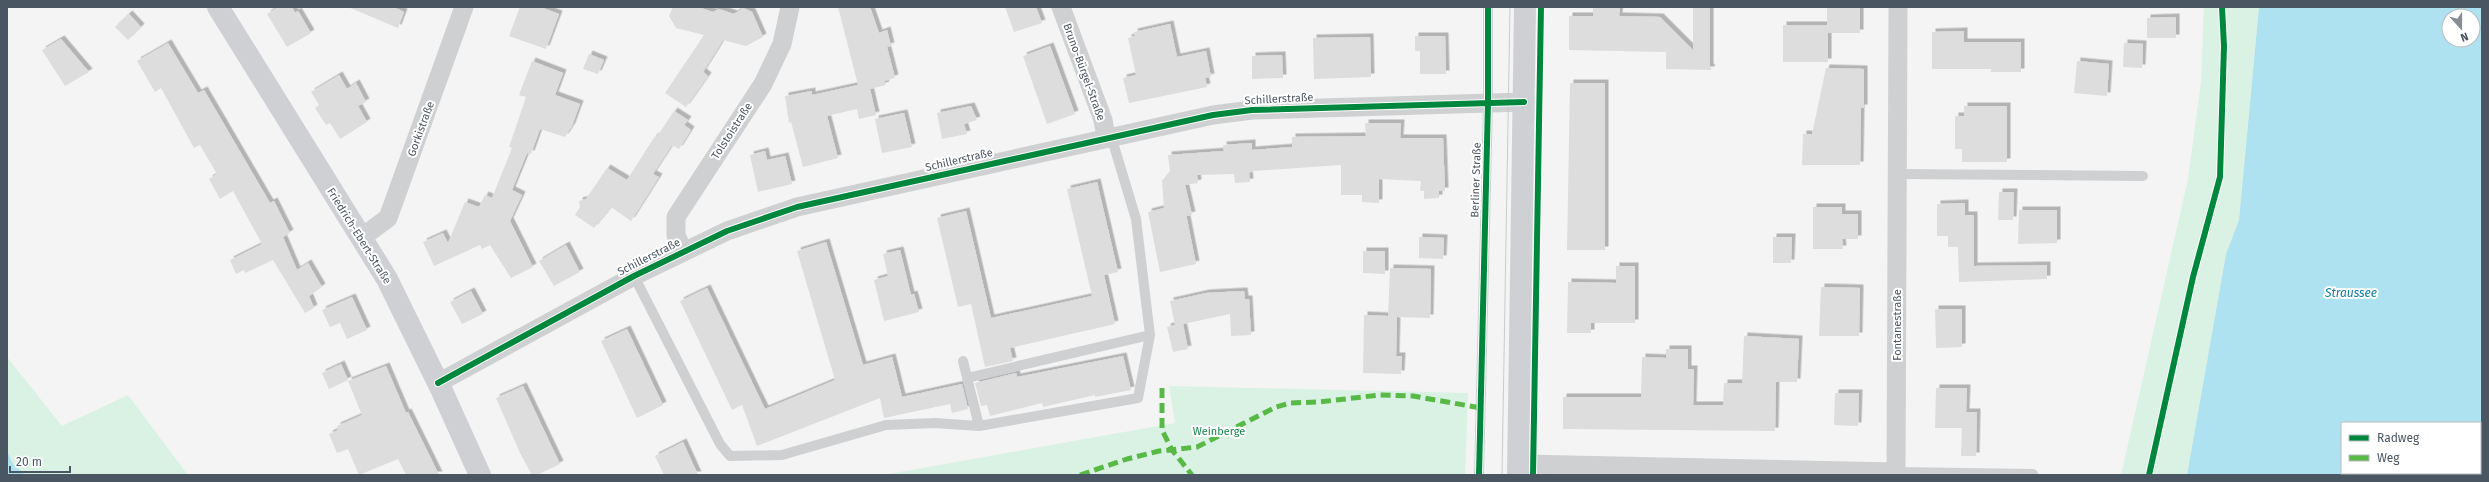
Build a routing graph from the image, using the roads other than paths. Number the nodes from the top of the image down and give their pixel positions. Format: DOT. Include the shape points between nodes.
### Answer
graph roads {
  1 [pos="218,7"];
  2 [pos="464,7"];
  3 [pos="790,7"];
  4 [pos="1061,7"];
  5 [pos="1488,7"];
  6 [pos="1525,7"];
  7 [pos="1898,7"];
  8 [pos="1488,102"];
  9 [pos="1524,102"];
  10 [pos="1109,137"];
  11 [pos="1898,174"];
  12 [pos="2143,176"];
  13 [pos="361,238"];
  14 [pos="682,251"];
  15 [pos="634,276"];
  16 [pos="1150,335"];
  17 [pos="963,361"];
  18 [pos="967,378"];
  19 [pos="438,383"];
  20 [pos="979,426"];
  21 [pos="1519,470"];
  22 [pos="1896,473"];
  23 [pos="2033,474"];
  24 [pos="480,475"];
  25 [pos="1479,475"];
  1 -- 13 [label="street, Friedrich-Ebert-Straße"];
  2 -- 13 [label="street, Gorkistraße" via="388,218"];
  3 -- 14 [label="street, Tolstoistraße" via="785,35 774,63 676,217 676,235"];
  4 -- 10 [label="street, Bruno-Bürgel-Straße"];
  5 -- 8 [label="lane, Berliner Straße"];
  6 -- 9 [label="street"];
  7 -- 11 [label="street, Fontanestraße"];
  8 -- 9 [label="street, Schillerstraße"];
  8 -- 10 [label="street, Schillerstraße" via="1252,110 1213,115"];
  8 -- 25 [label="lane, Berliner Straße"];
  9 -- 21 [label="street"];
  10 -- 14 [label="street, Schillerstraße" via="797,207 727,231"];
  10 -- 16 [label="lane, Schillerstraße" via="1136,219"];
  11 -- 12 [label="lane"];
  11 -- 22 [label="street, Fontanestraße"];
  13 -- 19 [label="street, Friedrich-Ebert-Straße" via="387,279"];
  14 -- 15 [label="street, Schillerstraße"];
  15 -- 19 [label="street, Schillerstraße"];
  15 -- 20 [label="lane, Schillerstraße" via="720,444 730,456 782,455 886,425 935,423"];
  16 -- 18 [label="lane"];
  16 -- 20 [label="lane, Schillerstraße" via="1138,398"];
  17 -- 18 [label="lane"];
  18 -- 20 [label="lane"];
  19 -- 24 [label="street, Friedrich-Ebert-Straße"];
  21 -- 22 [label="street"];
  22 -- 23 [label="lane"];
}
